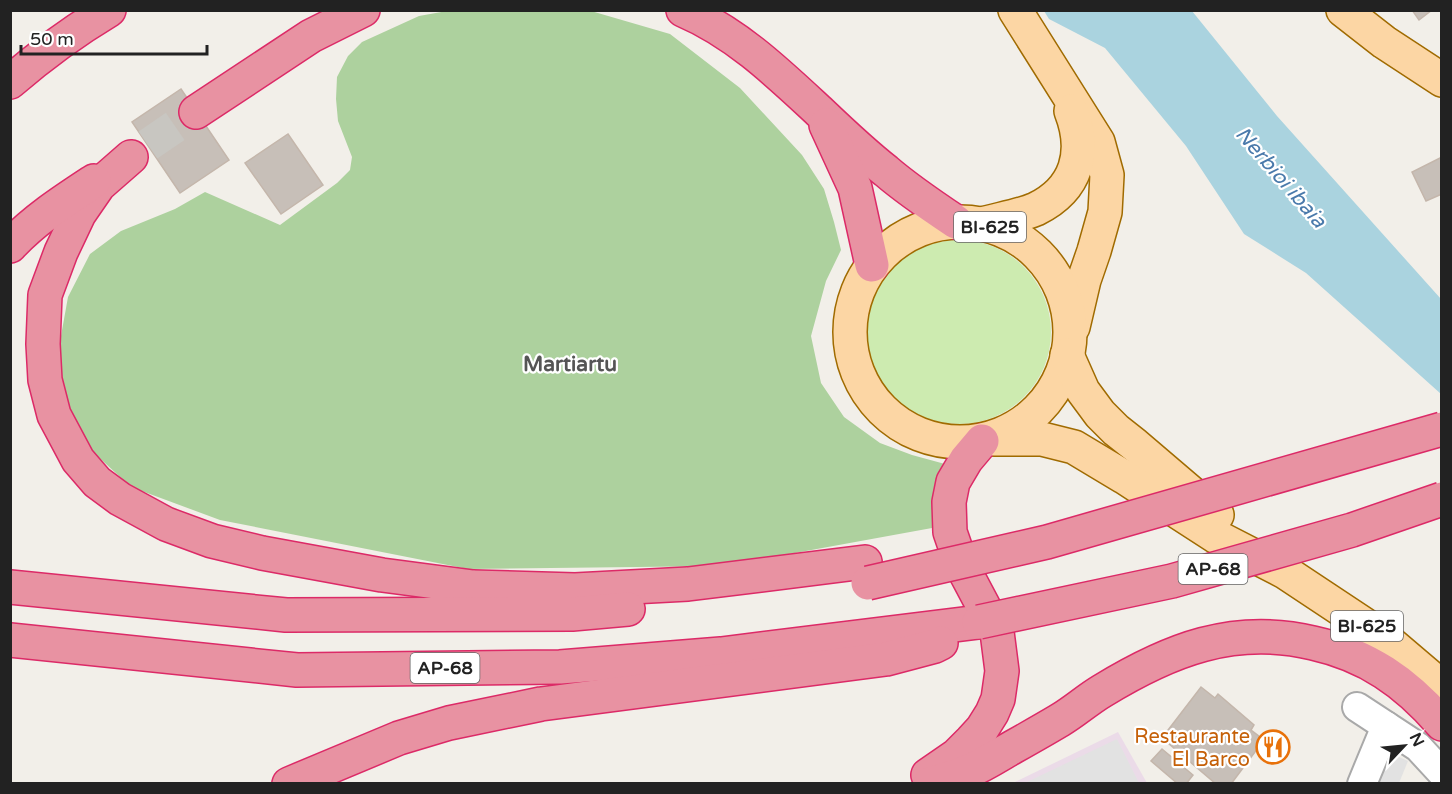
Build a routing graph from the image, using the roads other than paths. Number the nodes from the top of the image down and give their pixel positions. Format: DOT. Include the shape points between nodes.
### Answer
graph roads {
  1 [pos="109,10"];
  2 [pos="363,10"];
  3 [pos="683,10"];
  4 [pos="1015,10"];
  5 [pos="1343,10"];
  6 [pos="1442,80"];
  7 [pos="10,82"];
  8 [pos="1061,84"];
  9 [pos="196,112"];
  10 [pos="820,113"];
  11 [pos="969,223"];
  12 [pos="10,246"];
  13 [pos="872,265"];
  14 [pos="1068,349"];
  15 [pos="1442,429"];
  16 [pos="986,440"];
  17 [pos="1442,499"];
  18 [pos="1284,572"];
  19 [pos="866,573"];
  20 [pos="10,587"];
  21 [pos="10,640"];
  22 [pos="883,647"];
  23 [pos="1442,690"];
  24 [pos="1357,707"];
  25 [pos="1442,724"];
  26 [pos="1386,726"];
  27 [pos="1442,773"];
  28 [pos="289,783"];
  29 [pos="916,783"];
  30 [pos="930,783"];
  31 [pos="1362,783"];
  1 -- 7 [label="highway"];
  2 -- 9 [label="highway" via="311,36"];
  3 -- 10 [label="highway" via="745,46"];
  4 -- 8 [label="main road, BI-625"];
  5 -- 6 [label="main road"];
  8 -- 11 [label="main road, BI-625" via="1078,140 1074,172 1066,186 1053,200 1035,210"];
  8 -- 14 [label="main road, BI-625" via="1098,142 1107,176 1105,212"];
  10 -- 11 [label="highway" via="917,195"];
  10 -- 13 [label="highway" via="855,188"];
  11 -- 13 [label="main road, BI-625" via="932,225 909,233"];
  11 -- 14 [label="main road, BI-625" via="1008,233 1030,247 1049,267 1066,307"];
  12 -- 19 [label="highway" via="74,194 139,151 99,184 61,252 45,295 45,380 54,415 78,459 120,499 166,524 262,553 473,587 575,590"];
  13 -- 16 [label="main road, BI-625" via="858,288 850,313 849,340 866,390 904,428 955,443"];
  14 -- 16 [label="main road, BI-625" via="1062,374 1041,408 1009,431"];
  14 -- 18 [label="main road, BI-625" via="1083,391 1100,414"];
  15 -- 19 [label="highway, bridge" via="1047,542 1002,539"];
  16 -- 18 [label="main road, BI-625" via="1042,439 1074,447 1215,536"];
  16 -- 29 [label="highway" via="966,460 953,482 950,532 961,564 997,632 1002,671 998,699 971,741"];
  17 -- 22 [label="highway, AP-68, bridge" via="1352,530 1172,581"];
  18 -- 23 [label="main road, BI-625" via="1383,637"];
  19 -- 20 [label="highway" via="692,603 572,614 286,615"];
  21 -- 22 [label="highway, AP-68" via="297,670 560,667 721,654"];
  22 -- 28 [label="highway" via="449,723 399,738"];
  24 -- 26 [label="street"];
  25 -- 30 [label="highway" via="1386,673 1332,647 1294,638 1217,640 1177,652 1138,671 970,771"];
  26 -- 27 [label="street" via="1418,747"];
  26 -- 31 [label="street"];
}
